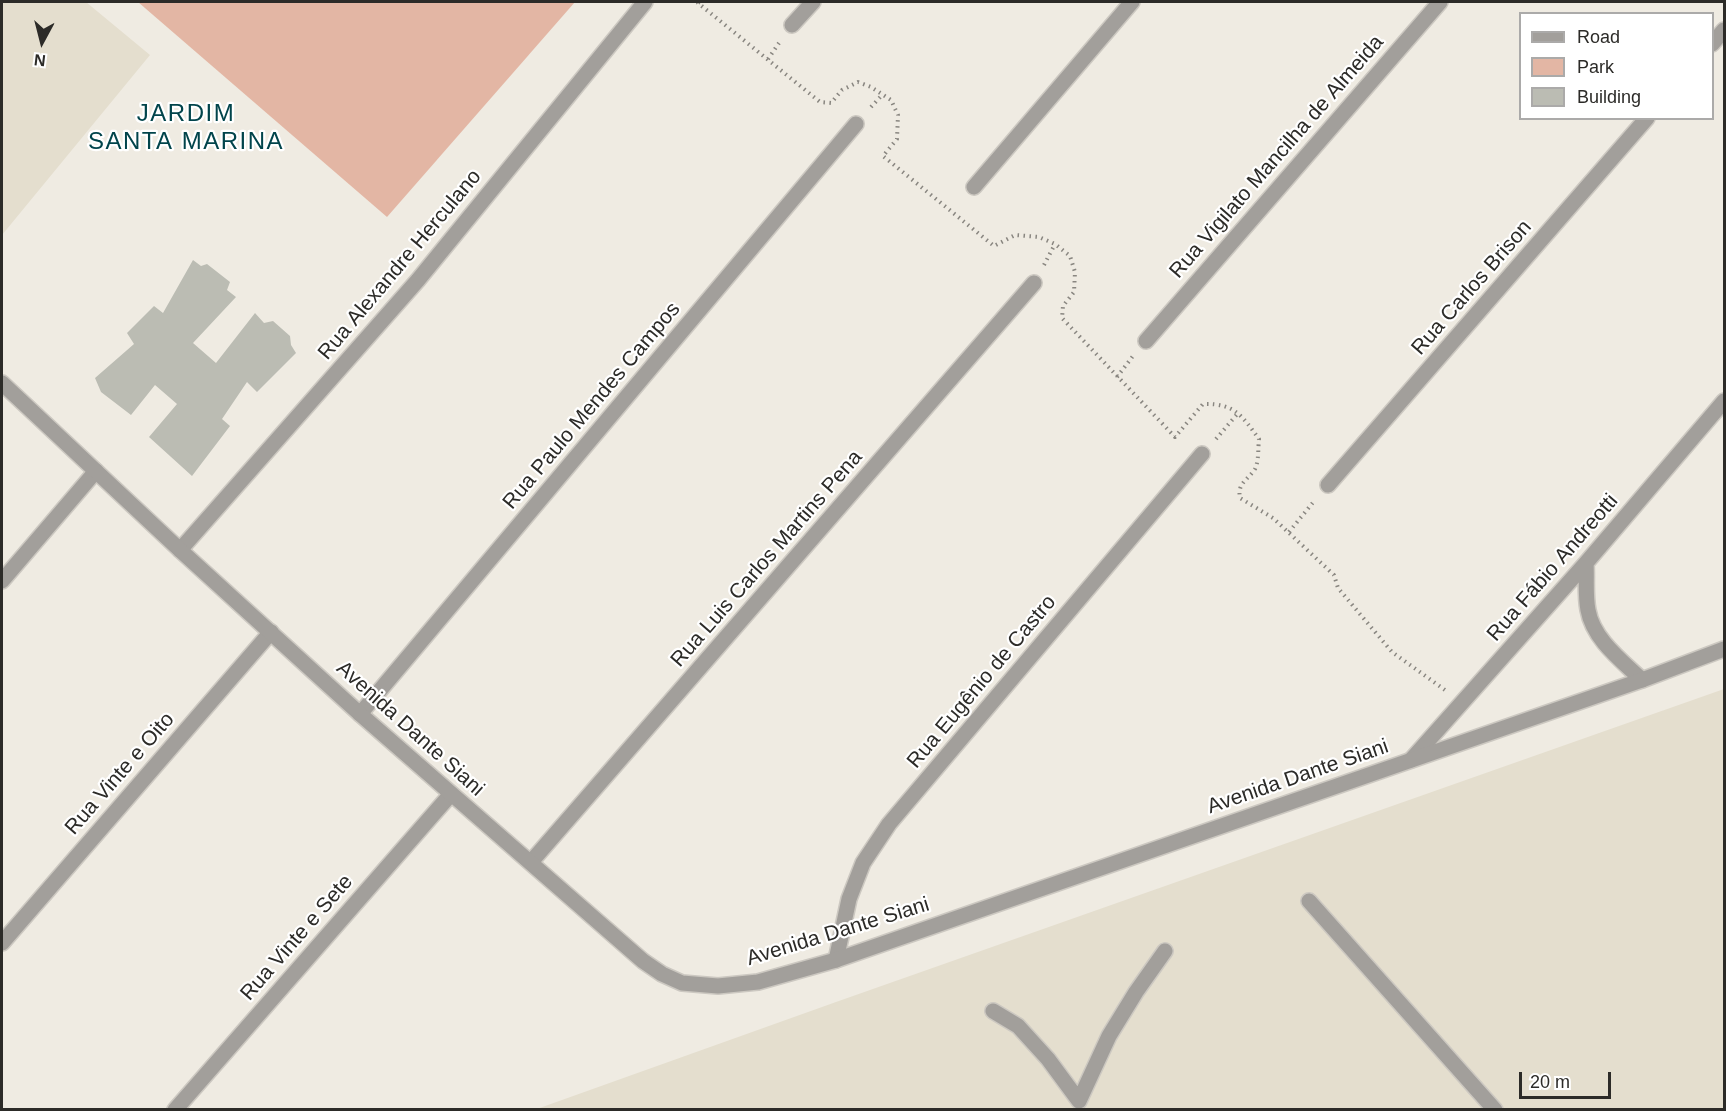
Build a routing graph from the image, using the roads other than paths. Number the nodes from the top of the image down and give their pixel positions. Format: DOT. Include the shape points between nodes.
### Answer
graph roads {
  1 [pos="645,2"];
  2 [pos="813,2"];
  3 [pos="1132,2"];
  4 [pos="1440,2"];
  5 [pos="792,25"];
  6 [pos="1725,30"];
  7 [pos="1714,43"];
  8 [pos="1645,120"];
  9 [pos="856,124"];
  10 [pos="974,187"];
  11 [pos="1034,283"];
  12 [pos="1146,341"];
  13 [pos="2,383"];
  14 [pos="1725,401"];
  15 [pos="1202,454"];
  16 [pos="96,471"];
  17 [pos="1328,485"];
  18 [pos="180,550"];
  19 [pos="1586,563"];
  20 [pos="2,581"];
  21 [pos="271,632"];
  22 [pos="1725,649"];
  23 [pos="1642,680"];
  24 [pos="360,714"];
  25 [pos="1411,760"];
  26 [pos="451,794"];
  27 [pos="531,862"];
  28 [pos="1309,901"];
  29 [pos="2,943"];
  30 [pos="1165,951"];
  31 [pos="836,960"];
  32 [pos="993,1011"];
  33 [pos="175,1110"];
  34 [pos="1495,1110"];
  1 -- 18 [label="street, Rua Alexandre Herculano" via="418,280"];
  2 -- 5 [label="street"];
  3 -- 10 [label="street"];
  4 -- 12 [label="street, Rua Vigilato Mancilha de Almeida"];
  6 -- 7 [label="street"];
  8 -- 17 [label="street, Rua Carlos Brison"];
  9 -- 24 [label="street, Rua Paulo Mendes Campos"];
  11 -- 27 [label="street, Rua Luis Carlos Martins Pena"];
  13 -- 16 [label="street, Avenida Dante Siani"];
  14 -- 19 [label="street, Rua Fábio Andreotti"];
  15 -- 31 [label="street, Rua Eugênio de Castro" via="889,824 863,863 849,899"];
  16 -- 18 [label="street, Avenida Dante Siani"];
  16 -- 20 [label="street"];
  18 -- 21 [label="street, Avenida Dante Siani"];
  19 -- 23 [label="street" via="1588,610 1597,634"];
  19 -- 25 [label="street, Rua Fábio Andreotti"];
  21 -- 24 [label="street, Avenida Dante Siani"];
  21 -- 29 [label="street, Rua Vinte e Oito"];
  22 -- 23 [label="street, Avenida Dante Siani"];
  23 -- 25 [label="street, Avenida Dante Siani"];
  24 -- 26 [label="street, Avenida Dante Siani"];
  25 -- 31 [label="street, Avenida Dante Siani"];
  26 -- 27 [label="street, Avenida Dante Siani"];
  26 -- 33 [label="street, Rua Vinte e Sete"];
  27 -- 31 [label="street, Avenida Dante Siani" via="643,961 682,982 718,986 758,982"];
  28 -- 34 [label="street"];
  30 -- 32 [label="street" via="1109,1036 1079,1101 1018,1026"];
}
